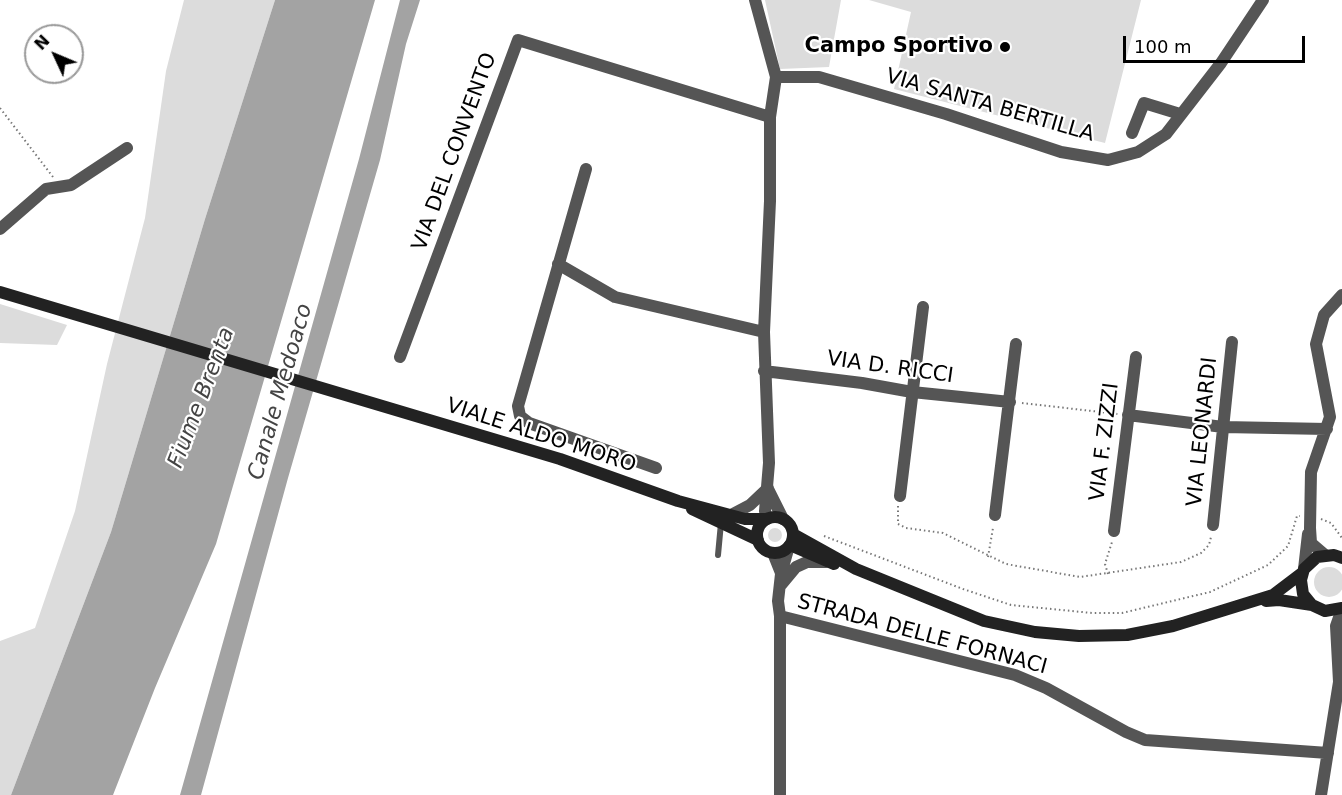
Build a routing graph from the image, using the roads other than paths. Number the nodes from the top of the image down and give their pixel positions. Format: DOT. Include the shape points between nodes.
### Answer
graph roads {
  1 [pos="755,0"];
  2 [pos="1263,0"];
  3 [pos="776,76"];
  4 [pos="1180,114"];
  5 [pos="770,117"];
  6 [pos="1132,133"];
  7 [pos="127,148"];
  8 [pos="586,169"];
  9 [pos="0,229"];
  10 [pos="558,264"];
  11 [pos="0,291"];
  12 [pos="1342,295"];
  13 [pos="922,307"];
  14 [pos="764,332"];
  15 [pos="1232,342"];
  16 [pos="1016,344"];
  17 [pos="400,357"];
  18 [pos="1136,357"];
  19 [pos="764,371"];
  20 [pos="912,392"];
  21 [pos="1010,402"];
  22 [pos="1128,415"];
  23 [pos="1223,427"];
  24 [pos="1327,429"];
  25 [pos="656,468"];
  26 [pos="768,488"];
  27 [pos="900,496"];
  28 [pos="995,515"];
  29 [pos="726,519"];
  30 [pos="767,519"];
  31 [pos="783,519"];
  32 [pos="1311,523"];
  33 [pos="1213,525"];
  34 [pos="1114,531"];
  35 [pos="758,540"];
  36 [pos="791,542"];
  37 [pos="773,553"];
  38 [pos="1336,554"];
  39 [pos="718,555"];
  40 [pos="826,562"];
  41 [pos="856,569"];
  42 [pos="1303,571"];
  43 [pos="781,574"];
  44 [pos="779,589"];
  45 [pos="1253,603"];
  46 [pos="1316,607"];
  47 [pos="1342,608"];
  48 [pos="780,616"];
  49 [pos="1336,639"];
  50 [pos="1328,753"];
  51 [pos="1325,794"];
  52 [pos="780,795"];
  1 -- 3 [label="street"];
  2 -- 4 [label="street, VIA SANTA BERTILLA" via="1221,63"];
  3 -- 4 [label="street, VIA SANTA BERTILLA" via="819,78 1061,152 1108,160 1138,152 1166,134"];
  3 -- 5 [label="street"];
  4 -- 6 [label="street" via="1144,103"];
  5 -- 14 [label="street"];
  5 -- 17 [label="street, VIA DEL CONVENTO" via="518,40"];
  7 -- 9 [label="street" via="71,185 46,189"];
  8 -- 10 [label="street"];
  10 -- 14 [label="street" via="615,297"];
  10 -- 25 [label="street" via="518,406 520,416 529,423"];
  11 -- 29 [label="main road, VIALE ALDO MORO" via="560,459"];
  12 -- 24 [label="street" via="1324,315 1316,344 1330,417"];
  13 -- 20 [label="street"];
  14 -- 19 [label="street"];
  15 -- 23 [label="street, VIA LEONARDI"];
  16 -- 21 [label="street"];
  18 -- 22 [label="street, VIA F. ZIZZI"];
  19 -- 20 [label="street, VIA D. RICCI"];
  19 -- 26 [label="street"];
  20 -- 21 [label="street, VIA D. RICCI"];
  20 -- 27 [label="street"];
  21 -- 28 [label="street"];
  22 -- 23 [label="street"];
  22 -- 34 [label="street, VIA F. ZIZZI"];
  23 -- 24 [label="street"];
  23 -- 33 [label="street, VIA LEONARDI"];
  24 -- 32 [label="street" via="1311,472"];
  26 -- 29 [label="street"];
  26 -- 30 [label="street"];
  26 -- 31 [label="street"];
  29 -- 30 [label="main road, VIALE ALDO MORO"];
  29 -- 35 [label="main road, VIALE ALDO MORO"];
  29 -- 39 [label="lane"];
  30 -- 31 [label="main road"];
  30 -- 35 [label="main road" via="759,528"];
  31 -- 36 [label="main road" via="791,526"];
  32 -- 38 [label="street" via="1311,543"];
  32 -- 42 [label="street"];
  35 -- 37 [label="main road"];
  36 -- 37 [label="main road"];
  36 -- 40 [label="main road"];
  36 -- 41 [label="main road"];
  36 -- 43 [label="street"];
  37 -- 43 [label="street"];
  38 -- 42 [label="main road" via="1317,557"];
  40 -- 41 [label="main road"];
  40 -- 44 [label="street" via="807,562 796,567"];
  41 -- 45 [label="main road" via="984,621 1079,636 1127,634 1173,626"];
  42 -- 45 [label="main road" via="1273,595"];
  42 -- 46 [label="main road" via="1301,587"];
  43 -- 44 [label="street"];
  44 -- 48 [label="street"];
  45 -- 46 [label="main road" via="1279,600"];
  46 -- 47 [label="main road" via="1331,611"];
  46 -- 49 [label="street"];
  47 -- 49 [label="street" via="1337,618"];
  48 -- 50 [label="street, STRADA DELLE FORNACI" via="1015,675 1145,740"];
  48 -- 52 [label="street"];
  49 -- 50 [label="street" via="1339,682"];
  50 -- 51 [label="street"];
}
